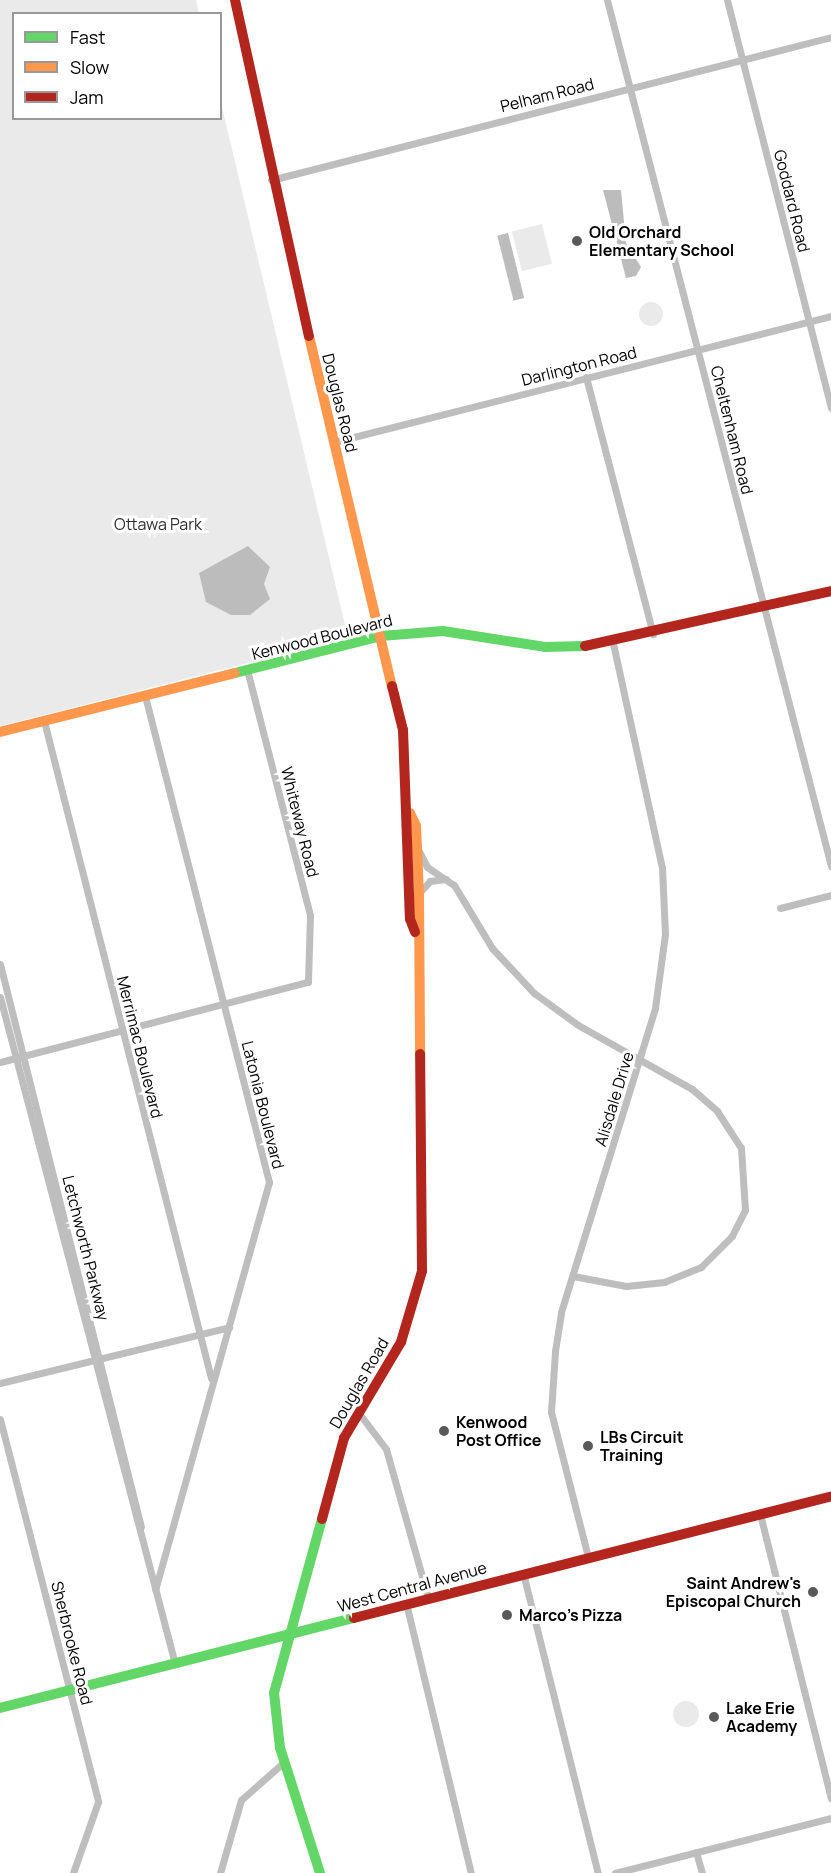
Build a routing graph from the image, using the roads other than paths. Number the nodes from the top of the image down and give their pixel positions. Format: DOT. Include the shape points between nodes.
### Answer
graph roads {
  1 [pos="235,0"];
  2 [pos="607,0"];
  3 [pos="728,0"];
  4 [pos="831,37"];
  5 [pos="742,59"];
  6 [pos="630,88"];
  7 [pos="271,180"];
  8 [pos="831,316"];
  9 [pos="809,321"];
  10 [pos="697,350"];
  11 [pos="586,377"];
  12 [pos="831,408"];
  13 [pos="334,442"];
  14 [pos="831,591"];
  15 [pos="764,608"];
  16 [pos="653,634"];
  17 [pos="381,636"];
  18 [pos="613,644"];
  19 [pos="248,670"];
  20 [pos="145,696"];
  21 [pos="44,721"];
  22 [pos="0,732"];
  23 [pos="410,813"];
  24 [pos="417,849"];
  25 [pos="831,866"];
  26 [pos="448,879"];
  27 [pos="831,895"];
  28 [pos="419,896"];
  29 [pos="780,908"];
  30 [pos="415,932"];
  31 [pos="0,964"];
  32 [pos="0,997"];
  33 [pos="224,1005"];
  34 [pos="122,1031"];
  35 [pos="20,1057"];
  36 [pos="641,1058"];
  37 [pos="0,1062"];
  38 [pos="573,1276"];
  39 [pos="229,1327"];
  40 [pos="200,1333"];
  41 [pos="101,1358"];
  42 [pos="92,1360"];
  43 [pos="211,1380"];
  44 [pos="0,1383"];
  45 [pos="358,1412"];
  46 [pos="0,1419"];
  47 [pos="831,1496"];
  48 [pos="760,1514"];
  49 [pos="142,1539"];
  50 [pos="588,1557"];
  51 [pos="523,1573"];
  52 [pos="155,1588"];
  53 [pos="428,1597"];
  54 [pos="406,1603"];
  55 [pos="287,1635"];
  56 [pos="175,1664"];
  57 [pos="69,1690"];
  58 [pos="0,1708"];
  59 [pos="284,1762"];
  60 [pos="831,1798"];
  61 [pos="831,1818"];
  62 [pos="696,1852"];
  63 [pos="73,1873"];
  64 [pos="220,1873"];
  65 [pos="320,1873"];
  66 [pos="471,1873"];
  67 [pos="598,1873"];
  68 [pos="615,1873"];
  69 [pos="702,1873"];
  1 -- 7 [label="street, Douglas Road"];
  2 -- 6 [label="street, Cheltenham Road"];
  3 -- 5 [label="street, Goddard Road"];
  4 -- 5 [label="street, Pelham Road"];
  5 -- 6 [label="street, Pelham Road"];
  5 -- 9 [label="street, Goddard Road"];
  6 -- 7 [label="street, Pelham Road"];
  6 -- 10 [label="street, Cheltenham Road"];
  7 -- 13 [label="street, Douglas Road"];
  8 -- 9 [label="street, Darlington Road"];
  9 -- 10 [label="street, Darlington Road"];
  9 -- 12 [label="street, Goddard Road"];
  10 -- 11 [label="street, Darlington Road"];
  10 -- 15 [label="street, Cheltenham Road"];
  11 -- 13 [label="street, Darlington Road"];
  11 -- 16 [label="street"];
  13 -- 17 [label="street, Douglas Road"];
  14 -- 15 [label="street, Kenwood Boulevard"];
  15 -- 16 [label="street, Kenwood Boulevard"];
  15 -- 25 [label="street, Cheltenham Road"];
  16 -- 18 [label="street, Kenwood Boulevard"];
  17 -- 18 [label="street, Kenwood Boulevard" via="443,631 545,647"];
  17 -- 19 [label="street, Kenwood Boulevard"];
  17 -- 23 [label="street, Douglas Road" via="405,744"];
  18 -- 36 [label="street, Alisdale Drive" via="664,892 662,967"];
  19 -- 20 [label="street, Kenwood Boulevard"];
  19 -- 33 [label="street, Whiteway Road" via="310,915 308,982"];
  20 -- 21 [label="street, Kenwood Boulevard"];
  20 -- 33 [label="street, Latonia Boulevard"];
  21 -- 22 [label="street, Kenwood Boulevard"];
  21 -- 34 [label="street, Merrimac Boulevard"];
  23 -- 24 [label="street, Douglas Road"];
  23 -- 30 [label="street, Douglas Road" via="409,907"];
  24 -- 26 [label="street" via="427,867"];
  24 -- 28 [label="street, Douglas Road"];
  26 -- 28 [label="street" via="430,881"];
  26 -- 36 [label="street" via="492,948 534,993 578,1025"];
  27 -- 29 [label="street"];
  28 -- 30 [label="street, Douglas Road"];
  30 -- 45 [label="street, Douglas Road" via="422,1271 405,1333"];
  31 -- 35 [label="street, Letchworth Parkway"];
  32 -- 35 [label="street, Letchworth Parkway"];
  33 -- 34 [label="street"];
  33 -- 39 [label="street, Latonia Boulevard" via="269,1182"];
  34 -- 35 [label="street"];
  34 -- 40 [label="street, Merrimac Boulevard"];
  35 -- 37 [label="street"];
  35 -- 41 [label="street, Letchworth Parkway"];
  35 -- 42 [label="street, Letchworth Parkway"];
  36 -- 38 [label="street, Alisdale Drive"];
  36 -- 38 [label="street" via="692,1089 732,1130 744,1156 745,1210 721,1249 679,1277 626,1286"];
  38 -- 50 [label="street, Alisdale Drive" via="561,1312 551,1412"];
  39 -- 40 [label="street"];
  39 -- 43 [label="street, Latonia Boulevard"];
  40 -- 41 [label="street"];
  40 -- 43 [label="street, Merrimac Boulevard"];
  41 -- 42 [label="street"];
  41 -- 49 [label="street, Letchworth Parkway"];
  42 -- 44 [label="street"];
  42 -- 49 [label="street, Letchworth Parkway"];
  43 -- 52 [label="street, Latonia Boulevard"];
  45 -- 53 [label="street" via="386,1449"];
  45 -- 55 [label="street, Douglas Road" via="336,1464"];
  46 -- 57 [label="street, Sherbrooke Road"];
  47 -- 48 [label="street, West Central Avenue"];
  48 -- 50 [label="street, West Central Avenue"];
  48 -- 60 [label="street"];
  49 -- 52 [label="street, Letchworth Parkway"];
  50 -- 51 [label="street, West Central Avenue"];
  51 -- 53 [label="street, West Central Avenue"];
  51 -- 67 [label="street"];
  52 -- 56 [label="street, Letchworth Parkway"];
  53 -- 54 [label="street, West Central Avenue"];
  54 -- 55 [label="street, West Central Avenue"];
  54 -- 66 [label="street"];
  55 -- 56 [label="street, West Central Avenue"];
  55 -- 59 [label="street, Douglas Road" via="274,1693"];
  56 -- 57 [label="street, West Central Avenue"];
  57 -- 58 [label="street, West Central Avenue"];
  57 -- 63 [label="street, Sherbrooke Road" via="98,1802"];
  59 -- 64 [label="street" via="241,1800"];
  59 -- 65 [label="street, Douglas Road"];
  61 -- 62 [label="street"];
  62 -- 68 [label="street"];
  62 -- 69 [label="street"];
}
